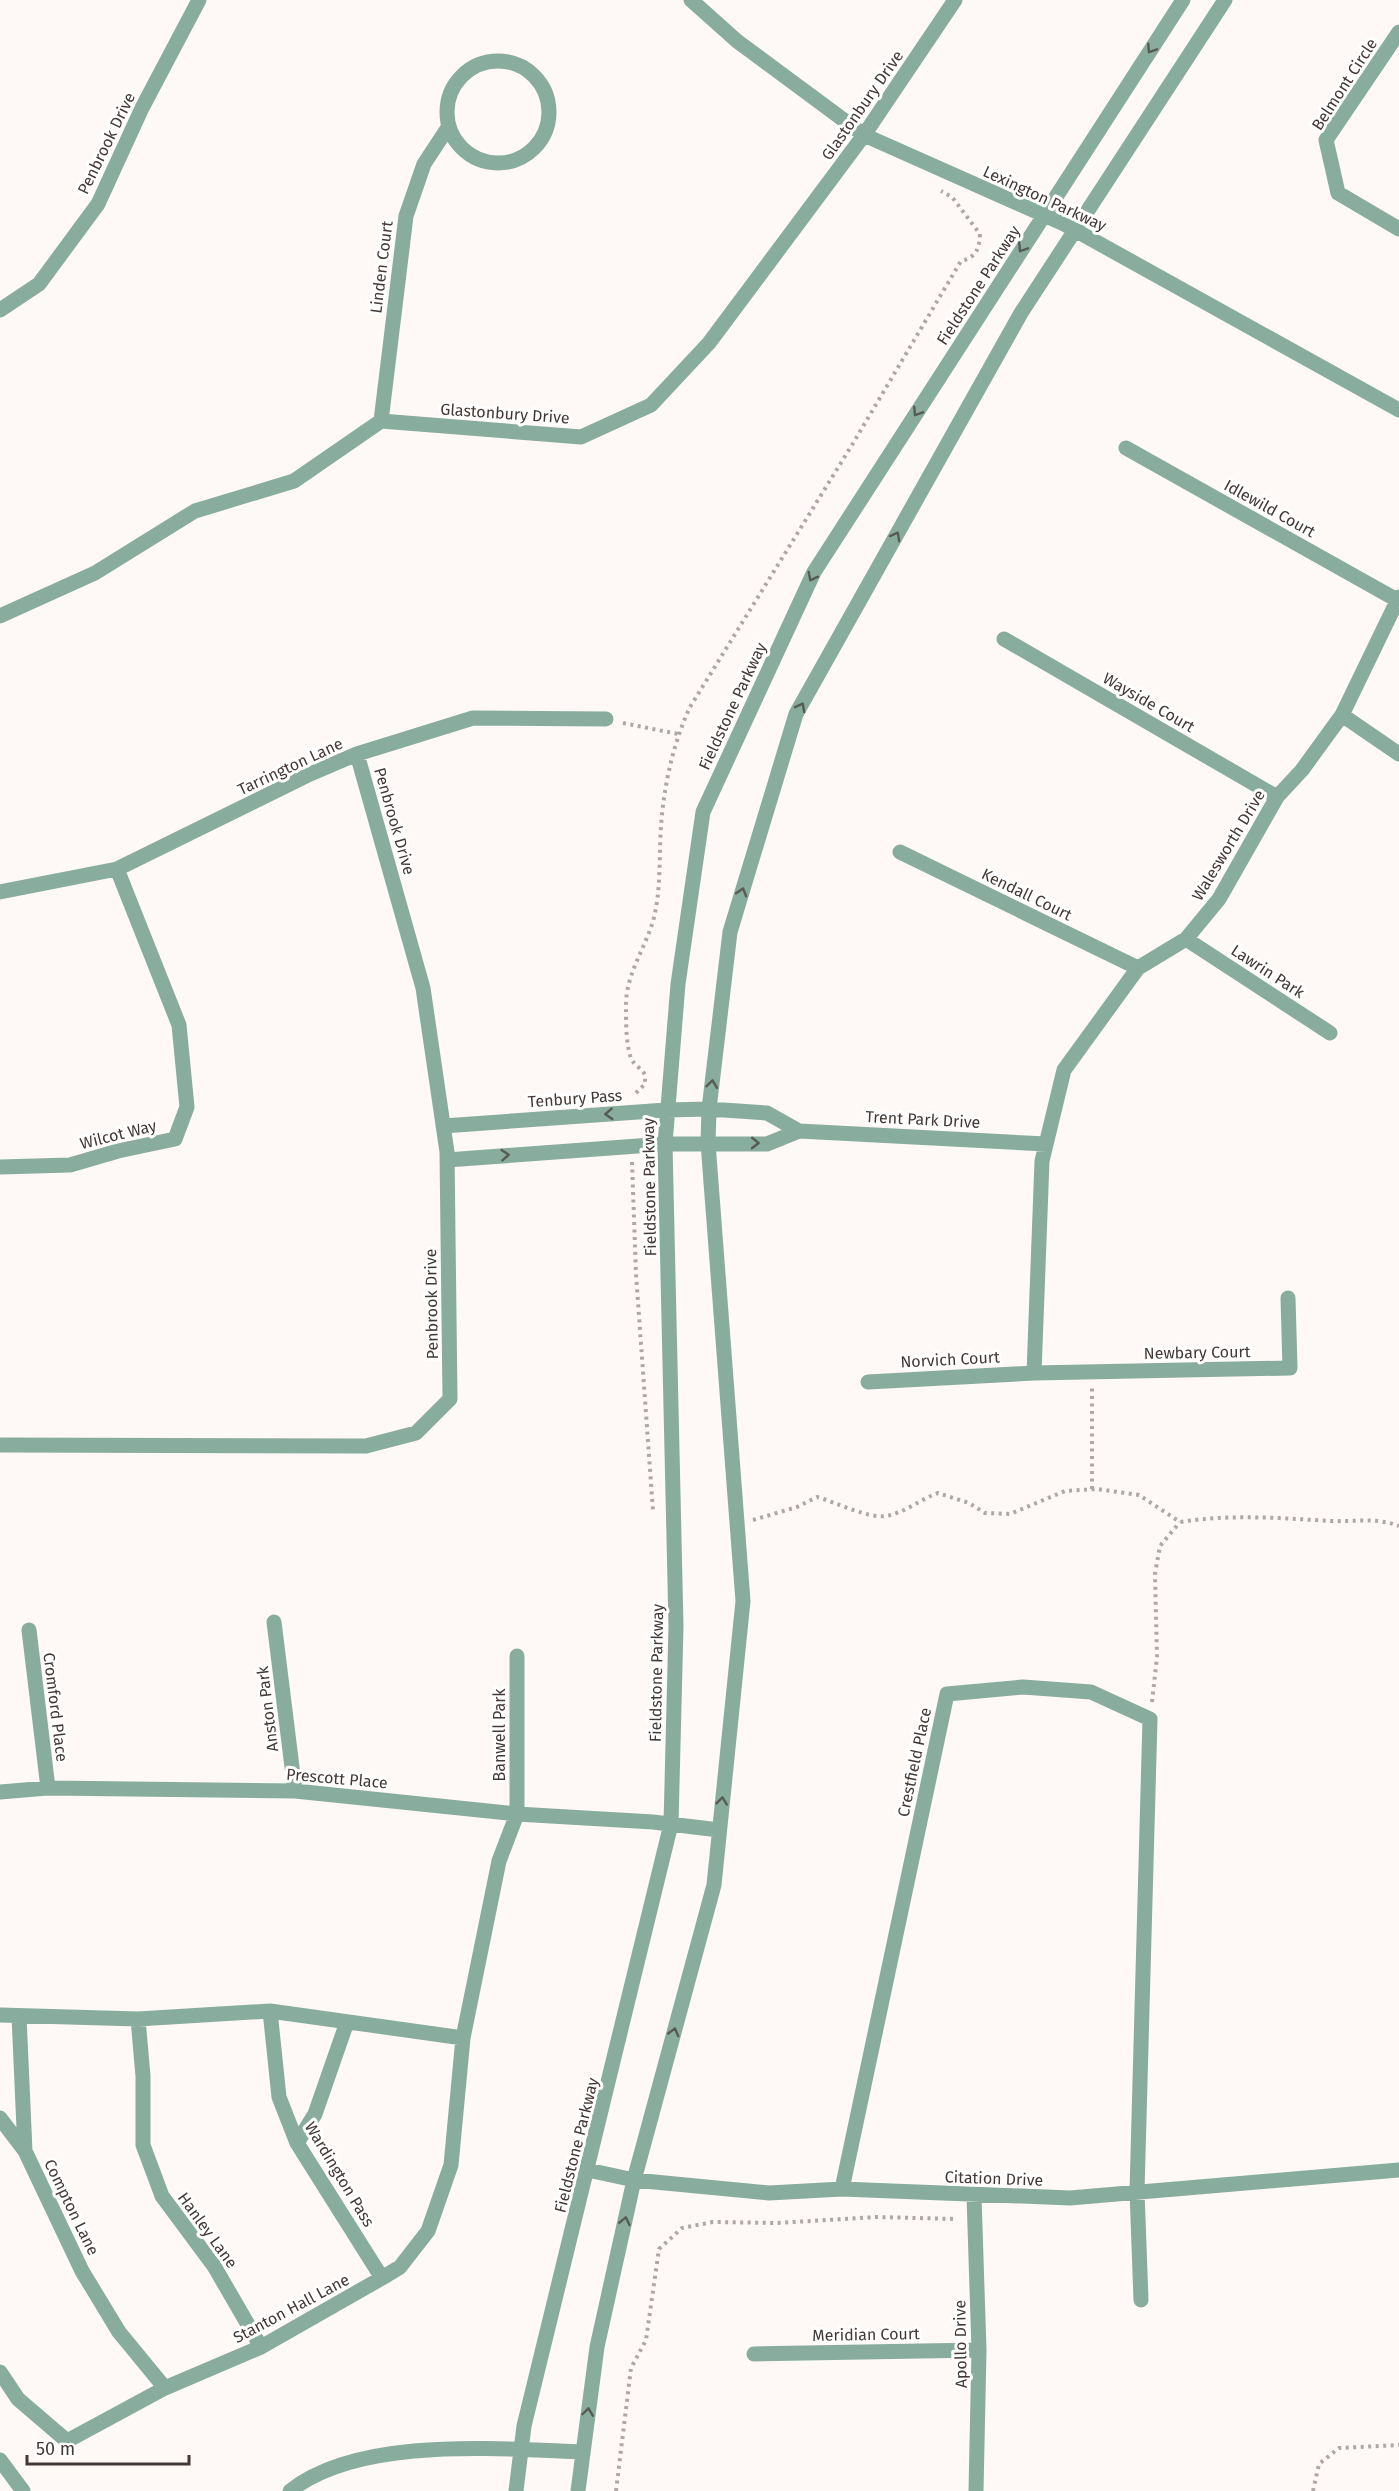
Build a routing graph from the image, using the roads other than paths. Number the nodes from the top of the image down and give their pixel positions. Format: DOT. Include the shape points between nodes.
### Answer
graph roads {
  1 [pos="199,0"];
  2 [pos="691,0"];
  3 [pos="955,0"];
  4 [pos="1182,0"];
  5 [pos="1224,0"];
  6 [pos="1399,32"];
  7 [pos="449,126"];
  8 [pos="864,135"];
  9 [pos="1044,215"];
  10 [pos="1399,229"];
  11 [pos="1076,230"];
  12 [pos="0,310"];
  13 [pos="1399,410"];
  14 [pos="381,422"];
  15 [pos="1126,448"];
  16 [pos="1398,598"];
  17 [pos="0,616"];
  18 [pos="1004,639"];
  19 [pos="1342,715"];
  20 [pos="606,719"];
  21 [pos="357,754"];
  22 [pos="1399,754"];
  23 [pos="1277,797"];
  24 [pos="900,852"];
  25 [pos="117,869"];
  26 [pos="0,892"];
  27 [pos="1186,939"];
  28 [pos="1138,968"];
  29 [pos="1330,1033"];
  30 [pos="709,1109"];
  31 [pos="666,1110"];
  32 [pos="443,1126"];
  33 [pos="799,1131"];
  34 [pos="708,1143"];
  35 [pos="665,1144"];
  36 [pos="1046,1144"];
  37 [pos="447,1160"];
  38 [pos="0,1167"];
  39 [pos="1288,1298"];
  40 [pos="1034,1373"];
  41 [pos="868,1382"];
  42 [pos="0,1445"];
  43 [pos="274,1622"];
  44 [pos="29,1630"];
  45 [pos="517,1656"];
  46 [pos="48,1788"];
  47 [pos="295,1791"];
  48 [pos="0,1792"];
  49 [pos="517,1814"];
  50 [pos="671,1824"];
  51 [pos="719,1830"];
  52 [pos="270,2011"];
  53 [pos="0,2015"];
  54 [pos="19,2016"];
  55 [pos="138,2019"];
  56 [pos="347,2022"];
  57 [pos="463,2038"];
  58 [pos="0,2118"];
  59 [pos="297,2143"];
  60 [pos="25,2151"];
  61 [pos="1399,2169"];
  62 [pos="588,2170"];
  63 [pos="634,2180"];
  64 [pos="842,2189"];
  65 [pos="1137,2191"];
  66 [pos="974,2196"];
  67 [pos="382,2278"];
  68 [pos="1142,2300"];
  69 [pos="261,2347"];
  70 [pos="979,2350"];
  71 [pos="753,2354"];
  72 [pos="0,2372"];
  73 [pos="165,2388"];
  74 [pos="521,2450"];
  75 [pos="583,2452"];
  76 [pos="0,2460"];
  77 [pos="23,2491"];
  78 [pos="291,2491"];
  79 [pos="516,2491"];
  80 [pos="578,2491"];
  81 [pos="976,2491"];
  1 -- 12 [label="street, Penbrook Drive" via="142,108 98,204 39,284"];
  2 -- 8 [label="street, Lexington Parkway" via="737,41"];
  3 -- 8 [label="street, Glastonbury Drive"];
  4 -- 9 [label="street, Fieldstone Parkway, one-way"];
  5 -- 11 [label="street"];
  6 -- 10 [label="street, Belmont Circle" via="1326,140 1338,194"];
  7 -- 7 [label="street" via="450,93 472,68 487,62 520,65 539,81 549,104 549,121 533,150 501,163 484,162 468,154"];
  7 -- 14 [label="street, Linden Court" via="424,164 405,216"];
  8 -- 9 [label="street, Lexington Parkway"];
  8 -- 14 [label="street, Glastonbury Drive" via="709,343 651,405 580,436"];
  9 -- 11 [label="street, Lexington Parkway"];
  9 -- 31 [label="street, Fieldstone Parkway, one-way" via="814,572 703,812 678,984"];
  11 -- 13 [label="street, Lexington Parkway"];
  30 -- 11 [label="street, one-way" via="730,932 796,714 1021,313"];
  14 -- 17 [label="street" via="294,481 195,511 95,573"];
  15 -- 16 [label="street, Idlewild Court"];
  16 -- 19 [label="street, Walesworth Drive"];
  18 -- 23 [label="street, Wayside Court"];
  19 -- 22 [label="street"];
  19 -- 23 [label="street, Walesworth Drive"];
  20 -- 21 [label="street, Tarrington Lane" via="473,718"];
  21 -- 25 [label="street, Tarrington Lane"];
  21 -- 32 [label="street, Penbrook Drive" via="423,988"];
  23 -- 27 [label="street, Walesworth Drive" via="1219,899"];
  24 -- 28 [label="street, Kendall Court"];
  25 -- 26 [label="street, Tarrington Lane"];
  25 -- 38 [label="street, Wilcot Way" via="179,1025 187,1107 175,1139 70,1165"];
  27 -- 28 [label="street, Walesworth Drive"];
  27 -- 29 [label="street, Lawrin Park"];
  28 -- 36 [label="street, Walesworth Drive" via="1064,1070"];
  30 -- 31 [label="street, Tenbury Pass"];
  30 -- 33 [label="street, Trent Park Drive" via="767,1113"];
  30 -- 34 [label="street"];
  31 -- 32 [label="street, Tenbury Pass, one-way"];
  31 -- 35 [label="street, Fieldstone Parkway"];
  32 -- 37 [label="street, Penbrook Drive"];
  34 -- 33 [label="street, Trent Park Drive, one-way" via="767,1144"];
  33 -- 36 [label="street, Trent Park Drive"];
  34 -- 35 [label="street"];
  51 -- 34 [label="street, one-way" via="743,1601"];
  37 -- 35 [label="street, one-way"];
  35 -- 50 [label="street, Fieldstone Parkway" via="676,1626"];
  36 -- 40 [label="street, Walesworth Drive" via="1042,1161"];
  37 -- 42 [label="street, Penbrook Drive" via="450,1399 416,1433 366,1446"];
  39 -- 40 [label="street, Newbary Court" via="1290,1368"];
  40 -- 41 [label="street, Norvich Court"];
  43 -- 47 [label="street, Anston Park"];
  44 -- 46 [label="street, Cromford Place"];
  45 -- 49 [label="street, Banwell Park"];
  46 -- 47 [label="street, Prescott Place"];
  46 -- 48 [label="street, Prescott Place"];
  47 -- 49 [label="street, Prescott Place"];
  49 -- 50 [label="street, Prescott Place"];
  49 -- 57 [label="street, Stanton Hall Lane" via="499,1861"];
  50 -- 51 [label="street, Prescott Place"];
  50 -- 62 [label="street, Fieldstone Parkway"];
  63 -- 51 [label="street, one-way" via="714,1885"];
  52 -- 55 [label="street"];
  52 -- 56 [label="street"];
  52 -- 59 [label="street, Wardington Pass" via="279,2097"];
  53 -- 54 [label="street"];
  54 -- 55 [label="street"];
  54 -- 60 [label="street, Compton Lane"];
  55 -- 69 [label="street, Hanley Lane" via="143,2145 162,2196 214,2266"];
  56 -- 57 [label="street"];
  56 -- 59 [label="street" via="315,2114"];
  57 -- 67 [label="street, Stanton Hall Lane" via="451,2165 428,2231 400,2267"];
  58 -- 60 [label="street"];
  59 -- 67 [label="street, Wardington Pass"];
  60 -- 73 [label="street, Compton Lane" via="82,2271 118,2332"];
  61 -- 65 [label="street, Citation Drive"];
  62 -- 63 [label="street, Citation Drive"];
  62 -- 74 [label="street, Fieldstone Parkway"];
  63 -- 64 [label="street, Citation Drive" via="769,2193"];
  75 -- 63 [label="street, one-way" via="597,2347"];
  64 -- 65 [label="street, Crestfield Place" via="947,1694 1023,1687 1091,1692 1150,1719"];
  64 -- 66 [label="street, Citation Drive"];
  65 -- 66 [label="street, Citation Drive" via="1070,2198"];
  65 -- 68 [label="street"];
  66 -- 70 [label="street, Apollo Drive"];
  67 -- 69 [label="street, Stanton Hall Lane"];
  69 -- 73 [label="street, Stanton Hall Lane"];
  70 -- 71 [label="street, Meridian Court"];
  70 -- 81 [label="street, Apollo Drive"];
  72 -- 73 [label="street, Stanton Hall Lane" via="18,2399 67,2441"];
  74 -- 75 [label="street"];
  74 -- 78 [label="street" via="411,2450 330,2468"];
  74 -- 79 [label="street, Fieldstone Parkway"];
  75 -- 80 [label="street"];
  76 -- 77 [label="street"];
}
